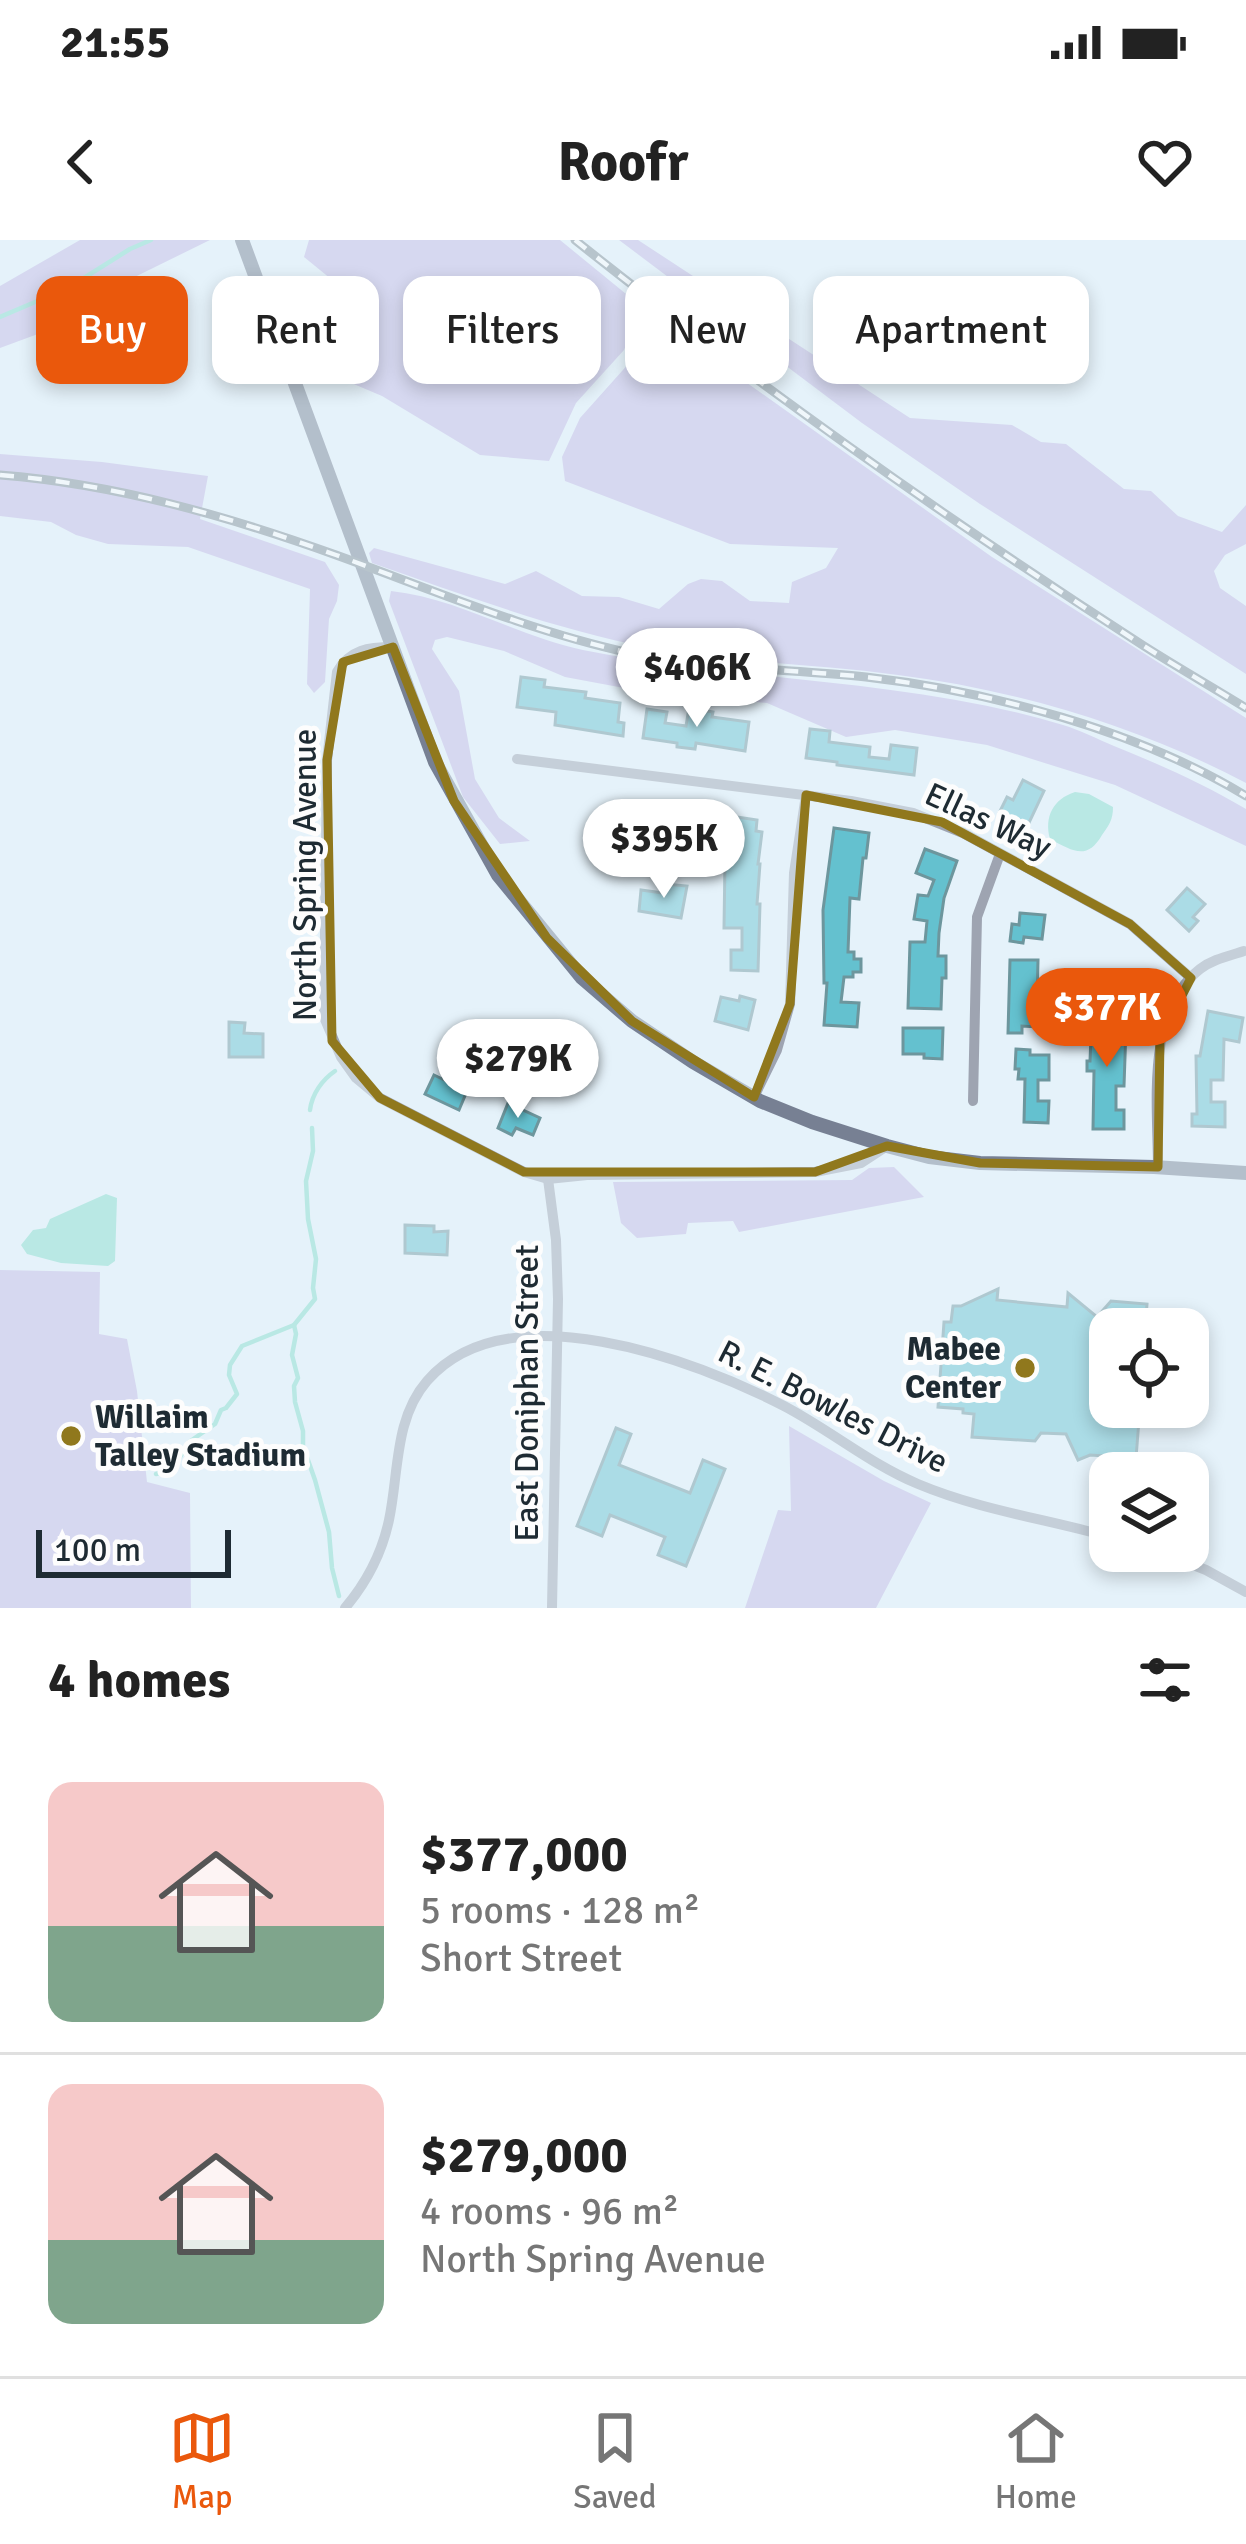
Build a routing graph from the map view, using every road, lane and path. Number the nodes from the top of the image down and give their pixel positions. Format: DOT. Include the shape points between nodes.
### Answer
graph roads {
  1 [pos="242,240"];
  2 [pos="393,647"];
  3 [pos="517,759"];
  4 [pos="806,795"];
  5 [pos="1000,854"];
  6 [pos="1244,951"];
  7 [pos="1191,978"];
  8 [pos="754,1097"];
  9 [pos="973,1101"];
  10 [pos="886,1146"];
  11 [pos="1158,1167"];
  12 [pos="1246,1173"];
  13 [pos="548,1179"];
  14 [pos="557,1338"];
  15 [pos="1089,1533"];
  16 [pos="1209,1572"];
  17 [pos="1246,1592"];
  18 [pos="345,1608"];
  19 [pos="552,1608"];
  1 -- 2 [label="main road"];
  2 -- 8 [label="main road" via="454,801 547,938 632,1021"];
  2 -- 13 [label="street, North Spring Avenue" via="356,652 337,672 327,760 326,1025 356,1078 380,1097"];
  3 -- 4 [label="street, Ellas Way"];
  4 -- 5 [label="street, Ellas Way" via="927,818"];
  4 -- 8 [label="street" via="794,873 790,1004"];
  5 -- 7 [label="street, Ellas Way" via="1130,924"];
  5 -- 9 [label="street" via="977,917"];
  6 -- 7 [label="street"];
  7 -- 11 [label="street" via="1160,1038"];
  8 -- 10 [label="main road"];
  10 -- 11 [label="main road" via="980,1163"];
  10 -- 13 [label="street, North Spring Avenue" via="861,1163 815,1172"];
  11 -- 12 [label="main road"];
  13 -- 14 [label="street, East Doniphan Street"];
  14 -- 15 [label="street, R. E. Bowles Drive" via="686,1363 790,1409 914,1482"];
  14 -- 18 [label="street, R. E. Bowles Drive" via="468,1350 418,1393 403,1428 382,1549"];
  14 -- 19 [label="street, East Doniphan Street"];
  16 -- 17 [label="street"];
}
